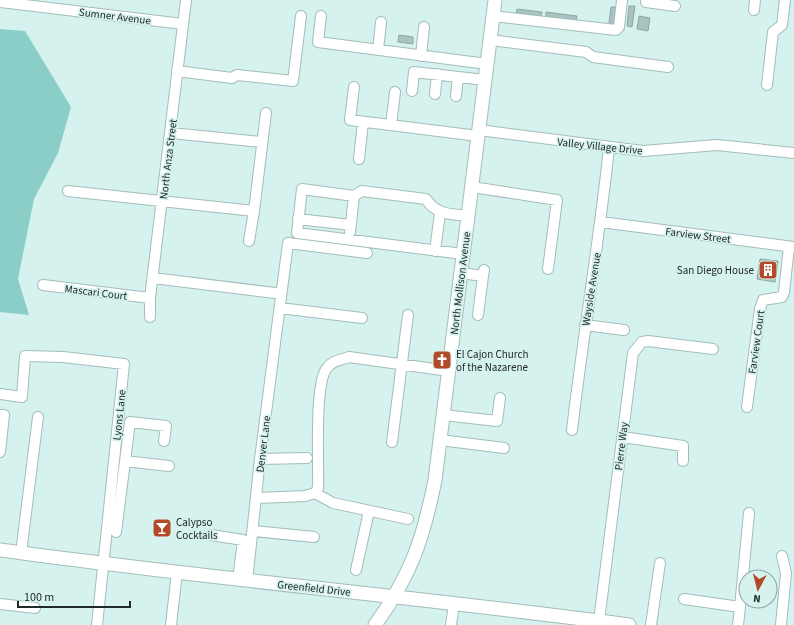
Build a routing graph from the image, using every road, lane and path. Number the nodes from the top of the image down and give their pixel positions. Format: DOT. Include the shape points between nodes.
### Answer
graph roads {
  1 [pos="186,0"];
  2 [pos="495,0"];
  3 [pos="622,0"];
  4 [pos="646,0"];
  5 [pos="785,0"];
  6 [pos="0,2"];
  7 [pos="675,6"];
  8 [pos="301,16"];
  9 [pos="322,16"];
  10 [pos="493,16"];
  11 [pos="382,22"];
  12 [pos="183,24"];
  13 [pos="424,28"];
  14 [pos="490,40"];
  15 [pos="378,50"];
  16 [pos="421,56"];
  17 [pos="487,64"];
  18 [pos="668,67"];
  19 [pos="178,71"];
  20 [pos="437,74"];
  21 [pos="458,77"];
  22 [pos="485,80"];
  23 [pos="767,85"];
  24 [pos="354,87"];
  25 [pos="412,91"];
  26 [pos="395,92"];
  27 [pos="435,94"];
  28 [pos="456,96"];
  29 [pos="266,112"];
  30 [pos="363,122"];
  31 [pos="391,125"];
  32 [pos="171,133"];
  33 [pos="478,133"];
  34 [pos="262,142"];
  35 [pos="609,148"];
  36 [pos="794,153"];
  37 [pos="359,160"];
  38 [pos="472,187"];
  39 [pos="68,191"];
  40 [pos="354,196"];
  41 [pos="162,200"];
  42 [pos="254,211"];
  43 [pos="440,213"];
  44 [pos="468,216"];
  45 [pos="298,219"];
  46 [pos="601,222"];
  47 [pos="351,225"];
  48 [pos="349,240"];
  49 [pos="250,241"];
  50 [pos="792,247"];
  51 [pos="435,251"];
  52 [pos="367,252"];
  53 [pos="463,254"];
  54 [pos="548,269"];
  55 [pos="461,273"];
  56 [pos="153,278"];
  57 [pos="43,285"];
  58 [pos="275,293"];
  59 [pos="150,298"];
  60 [pos="280,308"];
  61 [pos="408,315"];
  62 [pos="478,315"];
  63 [pos="150,317"];
  64 [pos="362,318"];
  65 [pos="585,325"];
  66 [pos="624,330"];
  67 [pos="713,349"];
  68 [pos="402,365"];
  69 [pos="449,371"];
  70 [pos="0,394"];
  71 [pos="500,398"];
  72 [pos="747,407"];
  73 [pos="0,415"];
  74 [pos="443,415"];
  75 [pos="38,417"];
  76 [pos="572,430"];
  77 [pos="623,437"];
  78 [pos="440,440"];
  79 [pos="164,441"];
  80 [pos="392,442"];
  81 [pos="504,448"];
  82 [pos="0,452"];
  83 [pos="307,458"];
  84 [pos="260,459"];
  85 [pos="125,461"];
  86 [pos="683,461"];
  87 [pos="169,466"];
  88 [pos="315,493"];
  89 [pos="256,498"];
  90 [pos="369,510"];
  91 [pos="749,513"];
  92 [pos="408,519"];
  93 [pos="253,531"];
  94 [pos="116,532"];
  95 [pos="211,535"];
  96 [pos="314,537"];
  97 [pos="0,550"];
  98 [pos="22,553"];
  99 [pos="782,556"];
  100 [pos="660,563"];
  101 [pos="102,564"];
  102 [pos="744,569"];
  103 [pos="356,570"];
  104 [pos="177,572"];
  105 [pos="242,580"];
  106 [pos="395,596"];
  107 [pos="684,599"];
  108 [pos="0,604"];
  109 [pos="454,604"];
  110 [pos="738,606"];
  111 [pos="35,608"];
  112 [pos="740,609"];
  113 [pos="600,623"];
  114 [pos="97,625"];
  115 [pos="171,625"];
  116 [pos="375,625"];
  117 [pos="451,625"];
  118 [pos="629,625"];
  119 [pos="651,625"];
  120 [pos="738,625"];
  121 [pos="781,625"];
  1 -- 12 [label="street, North Anza Street"];
  2 -- 10 [label="main road, North Mollison Avenue"];
  3 -- 10 [label="street" via="619,27 616,30"];
  4 -- 7 [label="street"];
  5 -- 23 [label="street" via="782,25 773,32"];
  6 -- 12 [label="street, Sumner Avenue"];
  8 -- 19 [label="street" via="293,81 237,74 232,78"];
  9 -- 15 [label="street" via="318,42"];
  10 -- 14 [label="main road, North Mollison Avenue"];
  11 -- 15 [label="street"];
  12 -- 19 [label="street, North Anza Street"];
  13 -- 16 [label="street"];
  14 -- 17 [label="main road, North Mollison Avenue"];
  14 -- 18 [label="street" via="586,52 593,57"];
  15 -- 16 [label="street"];
  16 -- 17 [label="street"];
  17 -- 22 [label="main road, North Mollison Avenue"];
  19 -- 32 [label="street, North Anza Street"];
  20 -- 21 [label="street"];
  20 -- 25 [label="street" via="414,72"];
  20 -- 27 [label="street"];
  21 -- 22 [label="street"];
  21 -- 28 [label="street"];
  22 -- 33 [label="main road, North Mollison Avenue"];
  24 -- 30 [label="street" via="350,120"];
  26 -- 31 [label="street"];
  29 -- 34 [label="street"];
  30 -- 31 [label="street, Valley Village Drive"];
  30 -- 37 [label="street"];
  31 -- 33 [label="street, Valley Village Drive"];
  32 -- 34 [label="street"];
  32 -- 41 [label="street, North Anza Street"];
  33 -- 35 [label="street, Valley Village Drive"];
  33 -- 38 [label="main road, North Mollison Avenue"];
  34 -- 42 [label="street"];
  35 -- 36 [label="street, Valley Village Drive" via="643,151 726,145"];
  35 -- 46 [label="street, Wayside Avenue"];
  38 -- 44 [label="main road, North Mollison Avenue"];
  38 -- 54 [label="street" via="557,200"];
  39 -- 41 [label="street"];
  40 -- 43 [label="street" via="362,191 426,199 431,207"];
  40 -- 45 [label="street" via="302,189"];
  40 -- 47 [label="street"];
  41 -- 42 [label="street"];
  41 -- 56 [label="street, North Anza Street"];
  42 -- 49 [label="street"];
  43 -- 44 [label="street"];
  43 -- 51 [label="street"];
  44 -- 53 [label="main road, North Mollison Avenue"];
  45 -- 47 [label="street"];
  45 -- 48 [label="street" via="297,233"];
  46 -- 50 [label="street, Farview Street"];
  46 -- 65 [label="street, Wayside Avenue"];
  47 -- 48 [label="street"];
  48 -- 51 [label="street"];
  50 -- 72 [label="street, Farview Court" via="782,297 763,300 760,309"];
  51 -- 53 [label="street"];
  52 -- 60 [label="street, Denver Lane" via="288,243"];
  53 -- 55 [label="main road, North Mollison Avenue"];
  55 -- 62 [label="street" via="483,273"];
  55 -- 69 [label="main road, North Mollison Avenue"];
  56 -- 58 [label="street"];
  56 -- 59 [label="street, North Anza Street"];
  57 -- 59 [label="street, Mascari Court"];
  59 -- 63 [label="street, North Anza Street"];
  60 -- 64 [label="street"];
  60 -- 84 [label="street, Denver Lane"];
  61 -- 68 [label="street"];
  65 -- 66 [label="street"];
  65 -- 76 [label="street, Wayside Avenue"];
  67 -- 77 [label="street, Pierre Way" via="642,342 633,353"];
  68 -- 69 [label="street"];
  68 -- 80 [label="street"];
  68 -- 88 [label="street" via="349,358 334,361 326,369 319,402 318,488"];
  69 -- 74 [label="main road, North Mollison Avenue"];
  70 -- 101 [label="street, Lyons Lane" via="22,398 25,356 63,357 124,364"];
  71 -- 74 [label="street" via="497,420"];
  73 -- 82 [label="street" via="4,415"];
  74 -- 78 [label="main road, North Mollison Avenue"];
  75 -- 98 [label="street"];
  77 -- 86 [label="street" via="683,446"];
  77 -- 113 [label="street, Pierre Way"];
  78 -- 81 [label="street"];
  78 -- 106 [label="main road, North Mollison Avenue" via="427,520 418,549"];
  79 -- 85 [label="street" via="166,426 130,422"];
  83 -- 84 [label="street"];
  84 -- 89 [label="street, Denver Lane"];
  85 -- 87 [label="street"];
  85 -- 94 [label="street"];
  88 -- 89 [label="street" via="305,496"];
  88 -- 90 [label="street" via="333,503"];
  89 -- 93 [label="street, Denver Lane"];
  90 -- 92 [label="street"];
  90 -- 103 [label="street"];
  91 -- 102 [label="street"];
  93 -- 96 [label="street"];
  93 -- 105 [label="street, Denver Lane"];
  95 -- 105 [label="street" via="244,540"];
  97 -- 98 [label="main road, Greenfield Drive"];
  98 -- 101 [label="main road, Greenfield Drive"];
  99 -- 121 [label="street" via="786,573"];
  100 -- 119 [label="street"];
  101 -- 104 [label="main road, Greenfield Drive"];
  101 -- 114 [label="street"];
  104 -- 105 [label="main road, Greenfield Drive"];
  104 -- 115 [label="street"];
  105 -- 106 [label="main road, Greenfield Drive"];
  106 -- 109 [label="main road, Greenfield Drive"];
  106 -- 116 [label="main road, North Mollison Avenue"];
  107 -- 110 [label="street"];
  108 -- 111 [label="street"];
  109 -- 113 [label="main road, Greenfield Drive"];
  109 -- 117 [label="street"];
  112 -- 120 [label="street"];
  113 -- 118 [label="main road, Greenfield Drive"];
}
